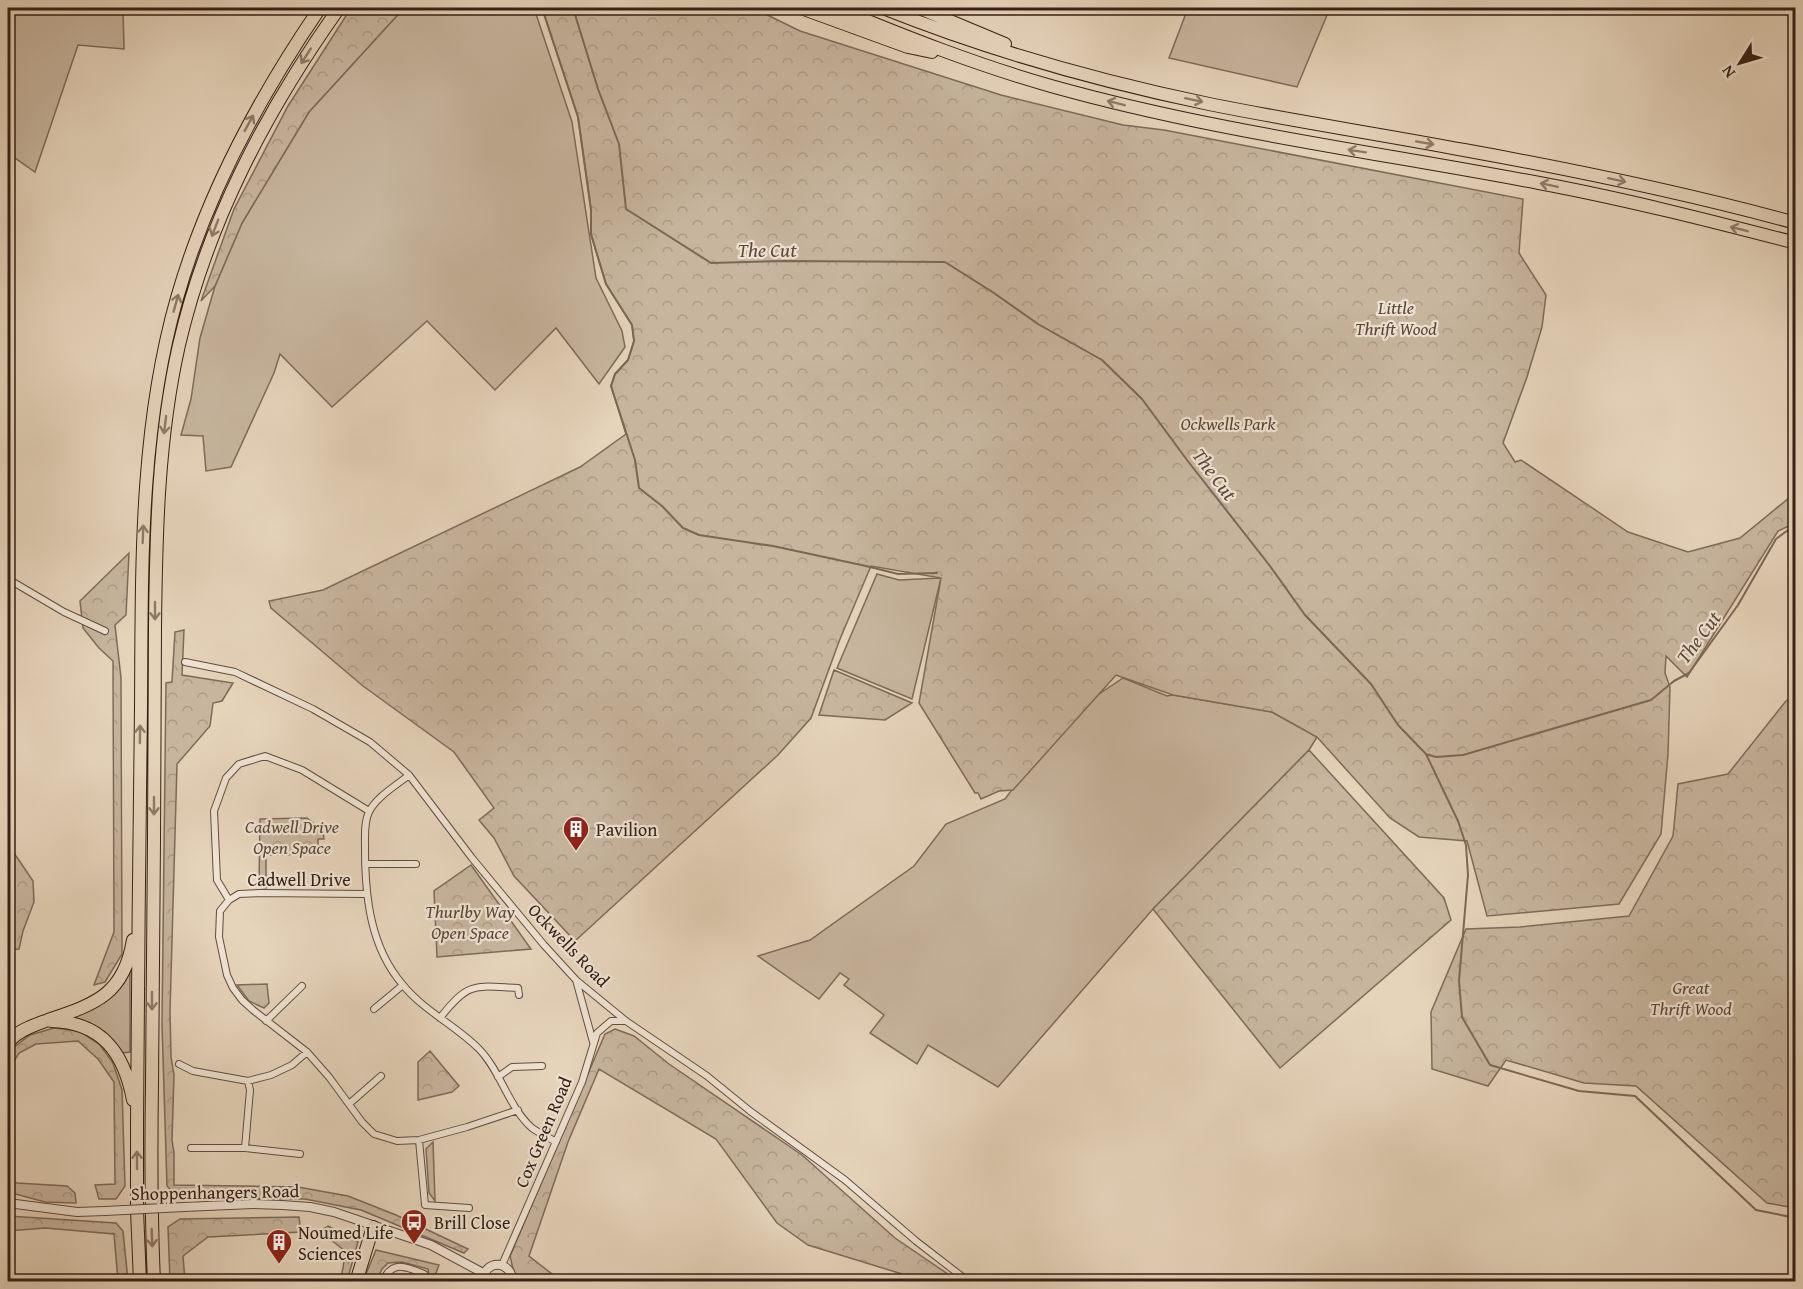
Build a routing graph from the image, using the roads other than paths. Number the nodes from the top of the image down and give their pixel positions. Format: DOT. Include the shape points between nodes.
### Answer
graph roads {
  1 [pos="320,8"];
  2 [pos="339,8"];
  3 [pos="801,8"];
  4 [pos="836,8"];
  5 [pos="883,8"];
  6 [pos="919,8"];
  7 [pos="966,60"];
  8 [pos="1056,66"];
  9 [pos="1796,222"];
  10 [pos="1796,243"];
  11 [pos="8,579"];
  12 [pos="105,631"];
  13 [pos="185,662"];
  14 [pos="409,775"];
  15 [pos="369,812"];
  16 [pos="365,864"];
  17 [pos="416,864"];
  18 [pos="366,894"];
  19 [pos="229,900"];
  20 [pos="139,902"];
  21 [pos="576,980"];
  22 [pos="403,985"];
  23 [pos="302,986"];
  24 [pos="519,995"];
  25 [pos="374,1009"];
  26 [pos="440,1018"];
  27 [pos="266,1021"];
  28 [pos="626,1021"];
  29 [pos="44,1022"];
  30 [pos="8,1042"];
  31 [pos="593,1042"];
  32 [pos="307,1053"];
  33 [pos="178,1064"];
  34 [pos="542,1067"];
  35 [pos="381,1076"];
  36 [pos="498,1077"];
  37 [pos="248,1081"];
  38 [pos="349,1104"];
  39 [pos="518,1110"];
  40 [pos="137,1125"];
  41 [pos="419,1140"];
  42 [pos="556,1142"];
  43 [pos="190,1148"];
  44 [pos="245,1149"];
  45 [pos="300,1154"];
  46 [pos="8,1203"];
  47 [pos="469,1208"];
  48 [pos="373,1227"];
  49 [pos="502,1265"];
  50 [pos="424,1274"];
  51 [pos="482,1277"];
  52 [pos="154,1278"];
  53 [pos="140,1281"];
  54 [pos="356,1281"];
  55 [pos="382,1281"];
  56 [pos="513,1281"];
  57 [pos="969,1281"];
  20 -- 1 [label="highway, one-way" via="143,529 149,444 162,360 186,267 221,178 261,102"];
  2 -- 52 [label="highway, one-way" via="269,115 223,208 189,307 167,408 156,553 151,1135"];
  3 -- 7 [label="highway" via="908,47"];
  4 -- 7 [label="highway"];
  5 -- 8 [label="highway"];
  6 -- 8 [label="highway"];
  10 -- 7 [label="highway, one-way" via="1541,183 1173,117"];
  8 -- 9 [label="highway, one-way" via="1207,103 1548,165"];
  11 -- 12 [label="street"];
  13 -- 14 [label="street, Ockwells Road" via="235,672 313,709 370,742"];
  14 -- 15 [label="street"];
  14 -- 21 [label="street, Ockwells Road" via="471,858"];
  15 -- 16 [label="street"];
  15 -- 19 [label="street" via="302,770 265,756 239,764 226,778 214,811 218,880"];
  16 -- 17 [label="street"];
  16 -- 18 [label="street"];
  18 -- 19 [label="street, Cadwell Drive" via="259,893 239,894"];
  18 -- 22 [label="street" via="375,935 388,965"];
  19 -- 27 [label="street, Cadwell Drive" via="220,911 219,937 227,975 242,1000"];
  20 -- 29 [label="highway" via="128,963 114,987 86,1006"];
  20 -- 40 [label="highway"];
  21 -- 28 [label="street, Ockwells Road"];
  21 -- 31 [label="street"];
  22 -- 25 [label="street"];
  22 -- 26 [label="street"];
  23 -- 27 [label="street"];
  24 -- 26 [label="street" via="518,988 474,987 462,993"];
  26 -- 36 [label="street" via="481,1050"];
  27 -- 32 [label="street, Cadwell Drive"];
  28 -- 31 [label="street, Cox Green Road" via="611,1021"];
  28 -- 57 [label="street, Ockwells Road" via="707,1076 845,1180"];
  29 -- 30 [label="highway" via="25,1028"];
  29 -- 40 [label="highway" via="84,1026 108,1043 125,1070"];
  31 -- 42 [label="street, Cox Green Road" via="582,1082"];
  32 -- 37 [label="street" via="271,1075"];
  32 -- 38 [label="street, Cadwell Drive"];
  33 -- 37 [label="street" via="193,1071"];
  34 -- 36 [label="street" via="512,1067"];
  35 -- 38 [label="street"];
  36 -- 39 [label="street"];
  37 -- 44 [label="street"];
  38 -- 41 [label="street, Cadwell Drive" via="374,1134 397,1141"];
  39 -- 41 [label="street, Cadwell Drive"];
  39 -- 42 [label="street" via="532,1128"];
  53 -- 40 [label="highway, one-way"];
  41 -- 47 [label="street" via="425,1205"];
  42 -- 49 [label="street, Cox Green Road"];
  43 -- 44 [label="street"];
  44 -- 45 [label="street"];
  46 -- 48 [label="street, Shoppenhangers Road, bridge" via="77,1212 253,1204 310,1207"];
  48 -- 51 [label="street, Shoppenhangers Road" via="431,1245"];
  48 -- 54 [label="highway"];
  49 -- 51 [label="street" via="489,1267"];
  49 -- 56 [label="street"];
  50 -- 55 [label="street" via="395,1266"];
}
